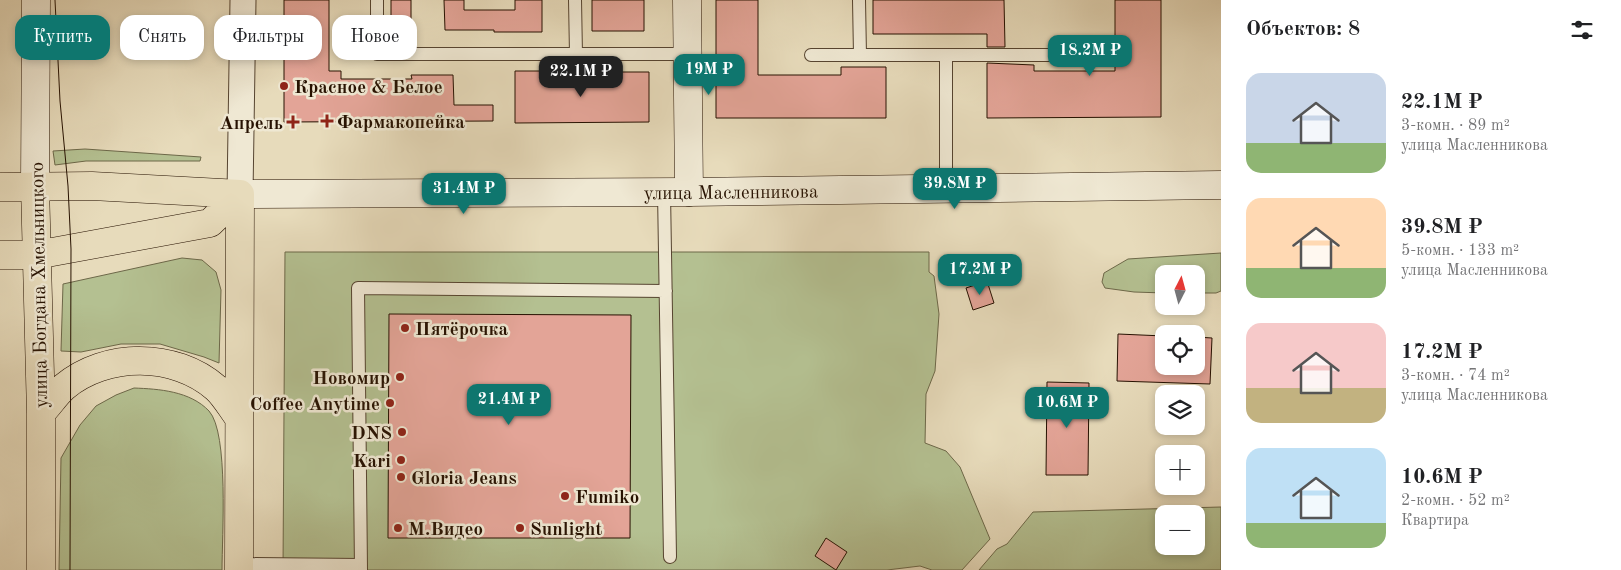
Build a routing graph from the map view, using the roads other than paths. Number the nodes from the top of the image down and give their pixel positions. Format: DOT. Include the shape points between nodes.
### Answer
graph roads {
  1 [pos="36,0"];
  2 [pos="243,0"];
  3 [pos="377,0"];
  4 [pos="575,0"];
  5 [pos="687,0"];
  6 [pos="859,0"];
  7 [pos="576,54"];
  8 [pos="688,54"];
  9 [pos="811,55"];
  10 [pos="860,55"];
  11 [pos="946,55"];
  12 [pos="1098,55"];
  13 [pos="1221,185"];
  14 [pos="35,186"];
  15 [pos="0,187"];
  16 [pos="946,189"];
  17 [pos="677,192"];
  18 [pos="240,194"];
  19 [pos="0,255"];
  20 [pos="36,255"];
  21 [pos="666,291"];
  22 [pos="42,413"];
  23 [pos="239,418"];
  24 [pos="670,557"];
  25 [pos="239,567"];
  26 [pos="360,567"];
  27 [pos="41,570"];
  1 -- 14 [label="main road, улица Богдана Хмельницкого"];
  2 -- 18 [label="street"];
  3 -- 7 [label="lane" via="377,54"];
  4 -- 7 [label="lane"];
  5 -- 8 [label="main road"];
  6 -- 10 [label="lane"];
  7 -- 8 [label="lane"];
  8 -- 17 [label="main road"];
  9 -- 10 [label="lane"];
  10 -- 11 [label="lane"];
  11 -- 12 [label="lane"];
  11 -- 16 [label="lane"];
  13 -- 16 [label="main road, улица Масленникова"];
  14 -- 15 [label="main road, улица Масленникова"];
  14 -- 18 [label="main road, улица Масленникова"];
  14 -- 20 [label="main road, улица Богдана Хмельницкого"];
  16 -- 17 [label="main road, улица Масленникова"];
  17 -- 18 [label="main road, улица Масленникова"];
  17 -- 21 [label="lane"];
  18 -- 20 [label="main road" via="210,224"];
  18 -- 23 [label="main road"];
  19 -- 20 [label="main road"];
  20 -- 22 [label="main road, улица Богдана Хмельницкого"];
  21 -- 24 [label="lane"];
  21 -- 26 [label="lane" via="358,288"];
  22 -- 23 [label="main road" via="75,380 102,366 141,360 169,364 196,374 217,389"];
  22 -- 27 [label="main road, улица Богдана Хмельницкого"];
  23 -- 25 [label="main road"];
  25 -- 26 [label="lane"];
}
